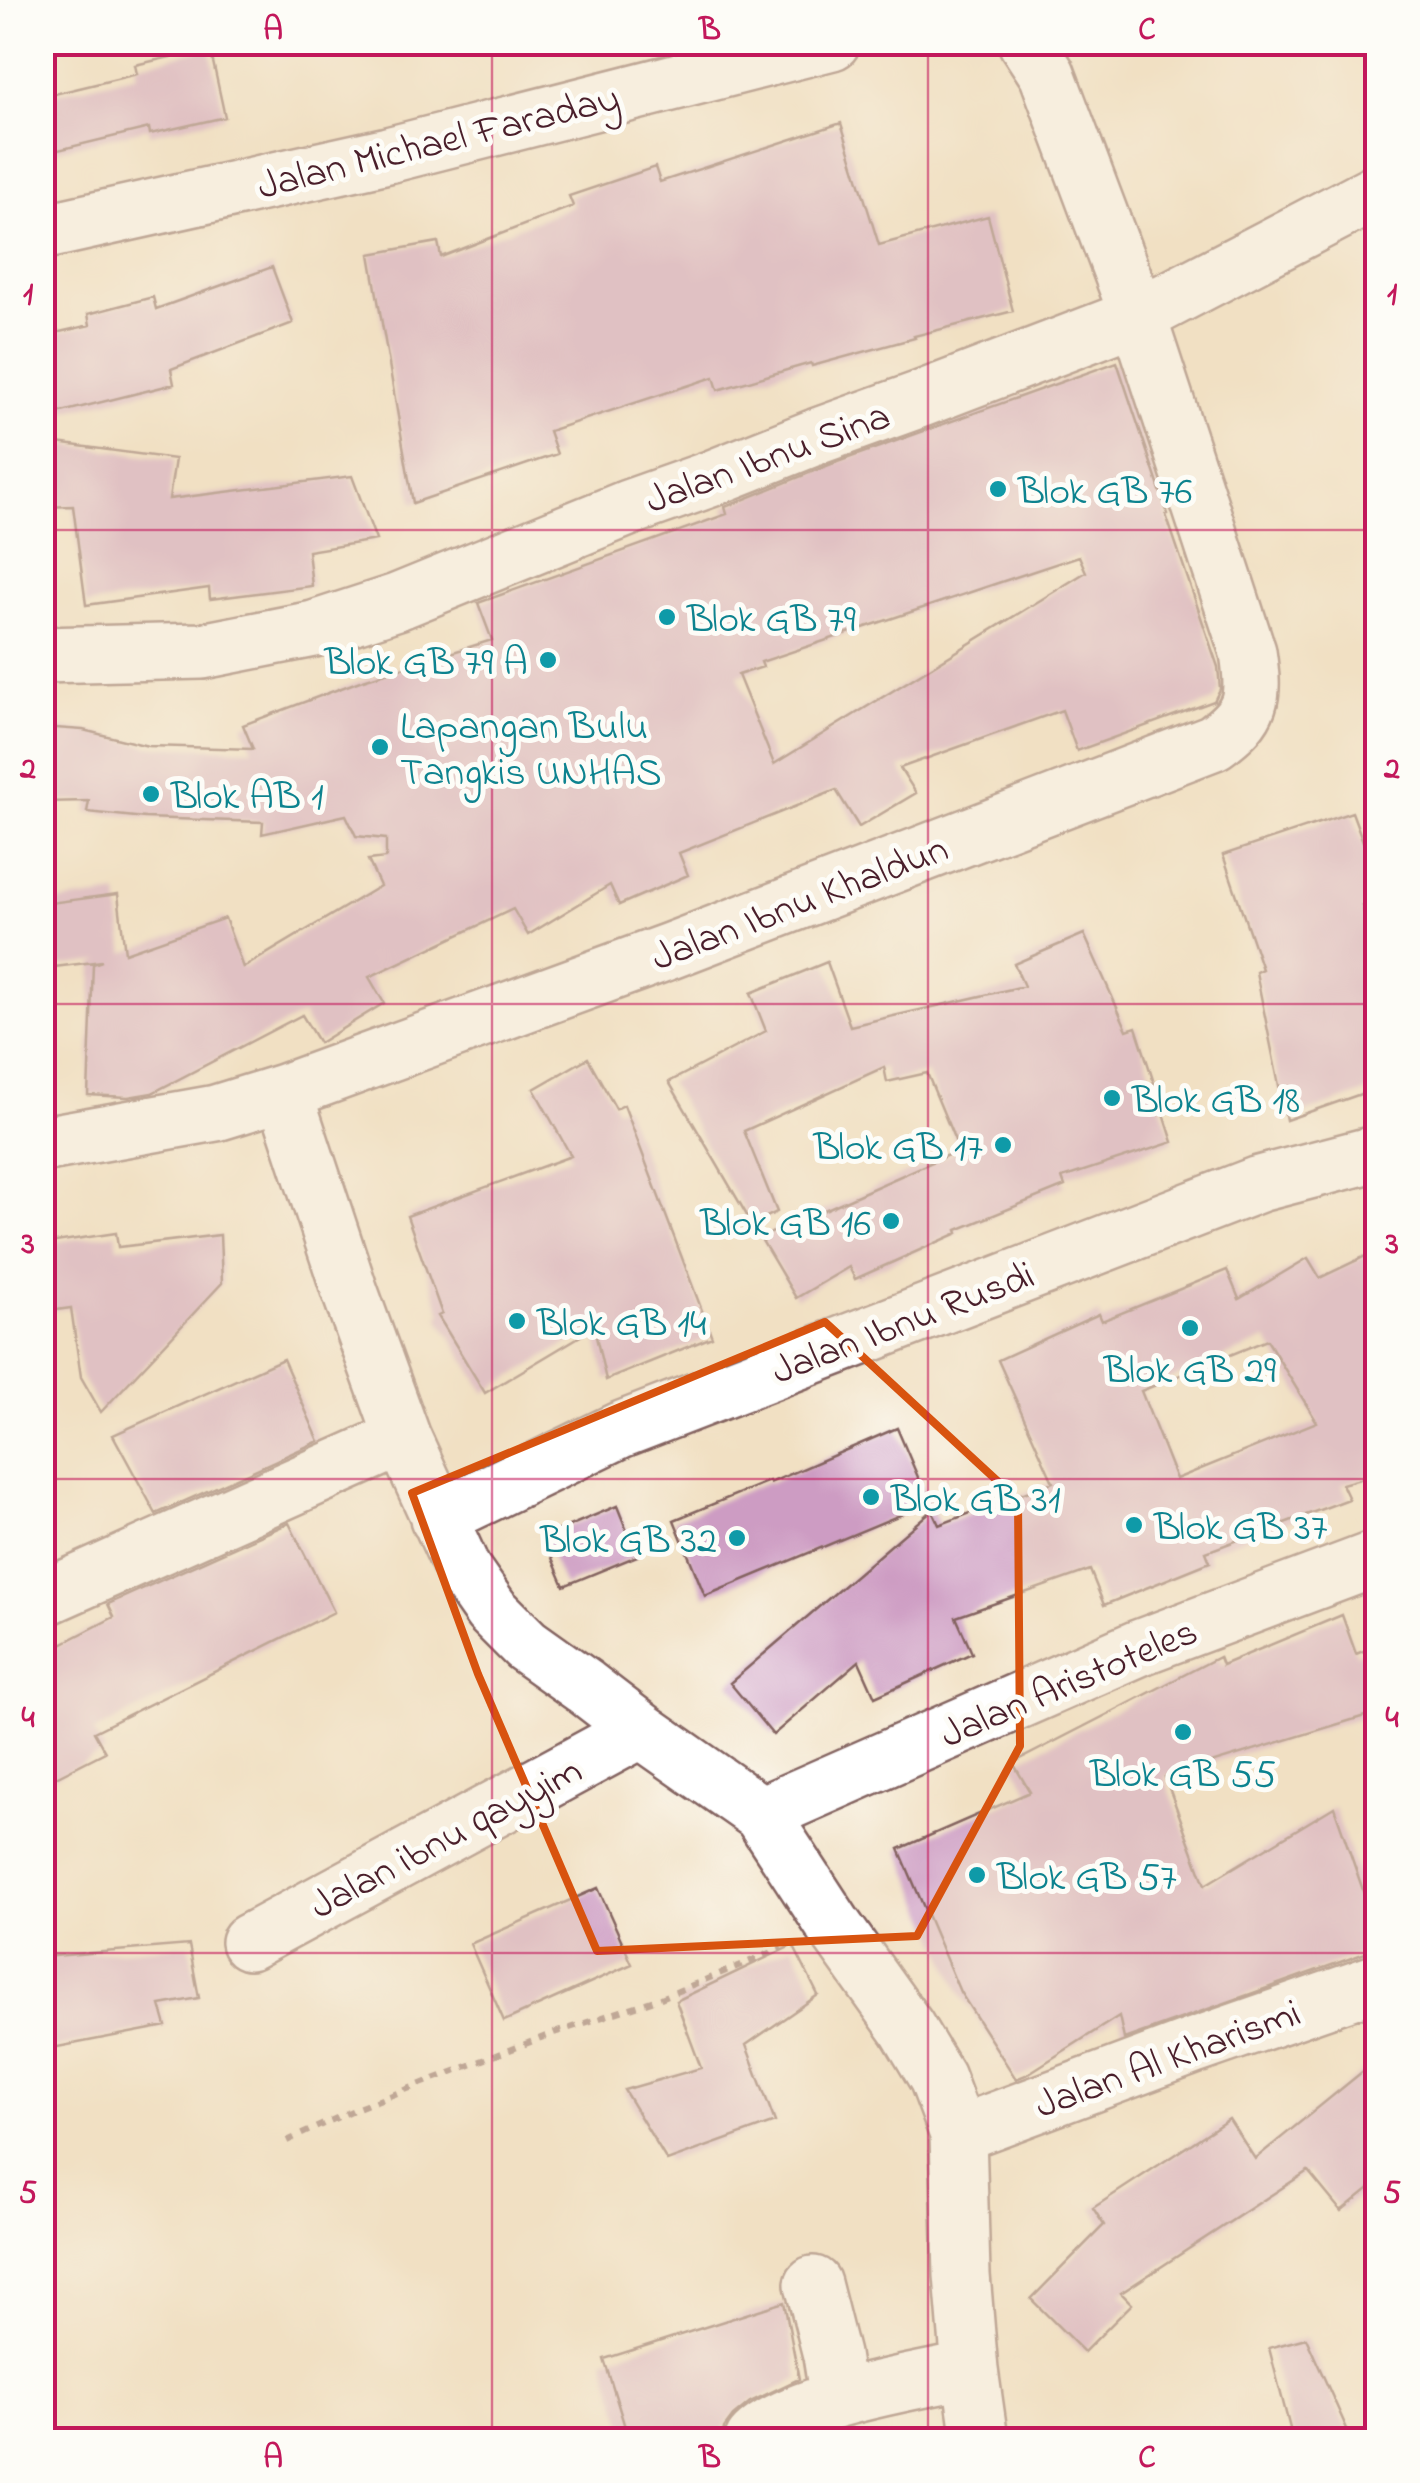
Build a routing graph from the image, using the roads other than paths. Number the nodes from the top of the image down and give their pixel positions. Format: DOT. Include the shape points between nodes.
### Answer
graph roads {
  1 [pos="832,42"];
  2 [pos="1026,42"];
  3 [pos="1378,191"];
  4 [pos="42,232"];
  5 [pos="1138,316"];
  6 [pos="42,655"];
  7 [pos="284,1092"];
  8 [pos="42,1144"];
  9 [pos="1378,1153"];
  10 [pos="403,1438"];
  11 [pos="438,1518"];
  12 [pos="1378,1558"];
  13 [pos="42,1600"];
  14 [pos="640,1730"];
  15 [pos="761,1814"];
  16 [pos="248,1942"];
  17 [pos="1378,1982"];
  18 [pos="958,2134"];
  19 [pos="813,2284"];
  20 [pos="970,2370"];
  21 [pos="838,2399"];
  22 [pos="753,2440"];
  23 [pos="980,2440"];
  1 -- 4 [label="street, Jalan Michael Faraday" via="388,155"];
  2 -- 5 [label="street" via="1047,74"];
  3 -- 5 [label="street, Jalan Ibnu Sina"];
  5 -- 6 [label="street, Jalan Ibnu Sina" via="314,629 202,651"];
  5 -- 7 [label="street, Jalan Ibnu Khaldun" via="1248,652 1253,684 1234,727 1214,742"];
  7 -- 8 [label="street, Jalan Ibnu Khaldun" via="216,1114"];
  7 -- 10 [label="street"];
  9 -- 11 [label="street, Jalan Ibnu Rusdi" via="1259,1184 620,1430"];
  10 -- 11 [label="street"];
  10 -- 13 [label="street"];
  11 -- 14 [label="street" via="492,1610 526,1645"];
  12 -- 15 [label="street, Jalan Aristoteles" via="1141,1647"];
  14 -- 15 [label="street"];
  14 -- 16 [label="street, Jalan ibnu qayyim"];
  15 -- 18 [label="street" via="908,2028"];
  17 -- 18 [label="street, Jalan Al Kharismi"];
  18 -- 20 [label="street"];
  19 -- 21 [label="street"];
  20 -- 21 [label="street"];
  20 -- 23 [label="street"];
  21 -- 22 [label="street" via="766,2427"];
}
